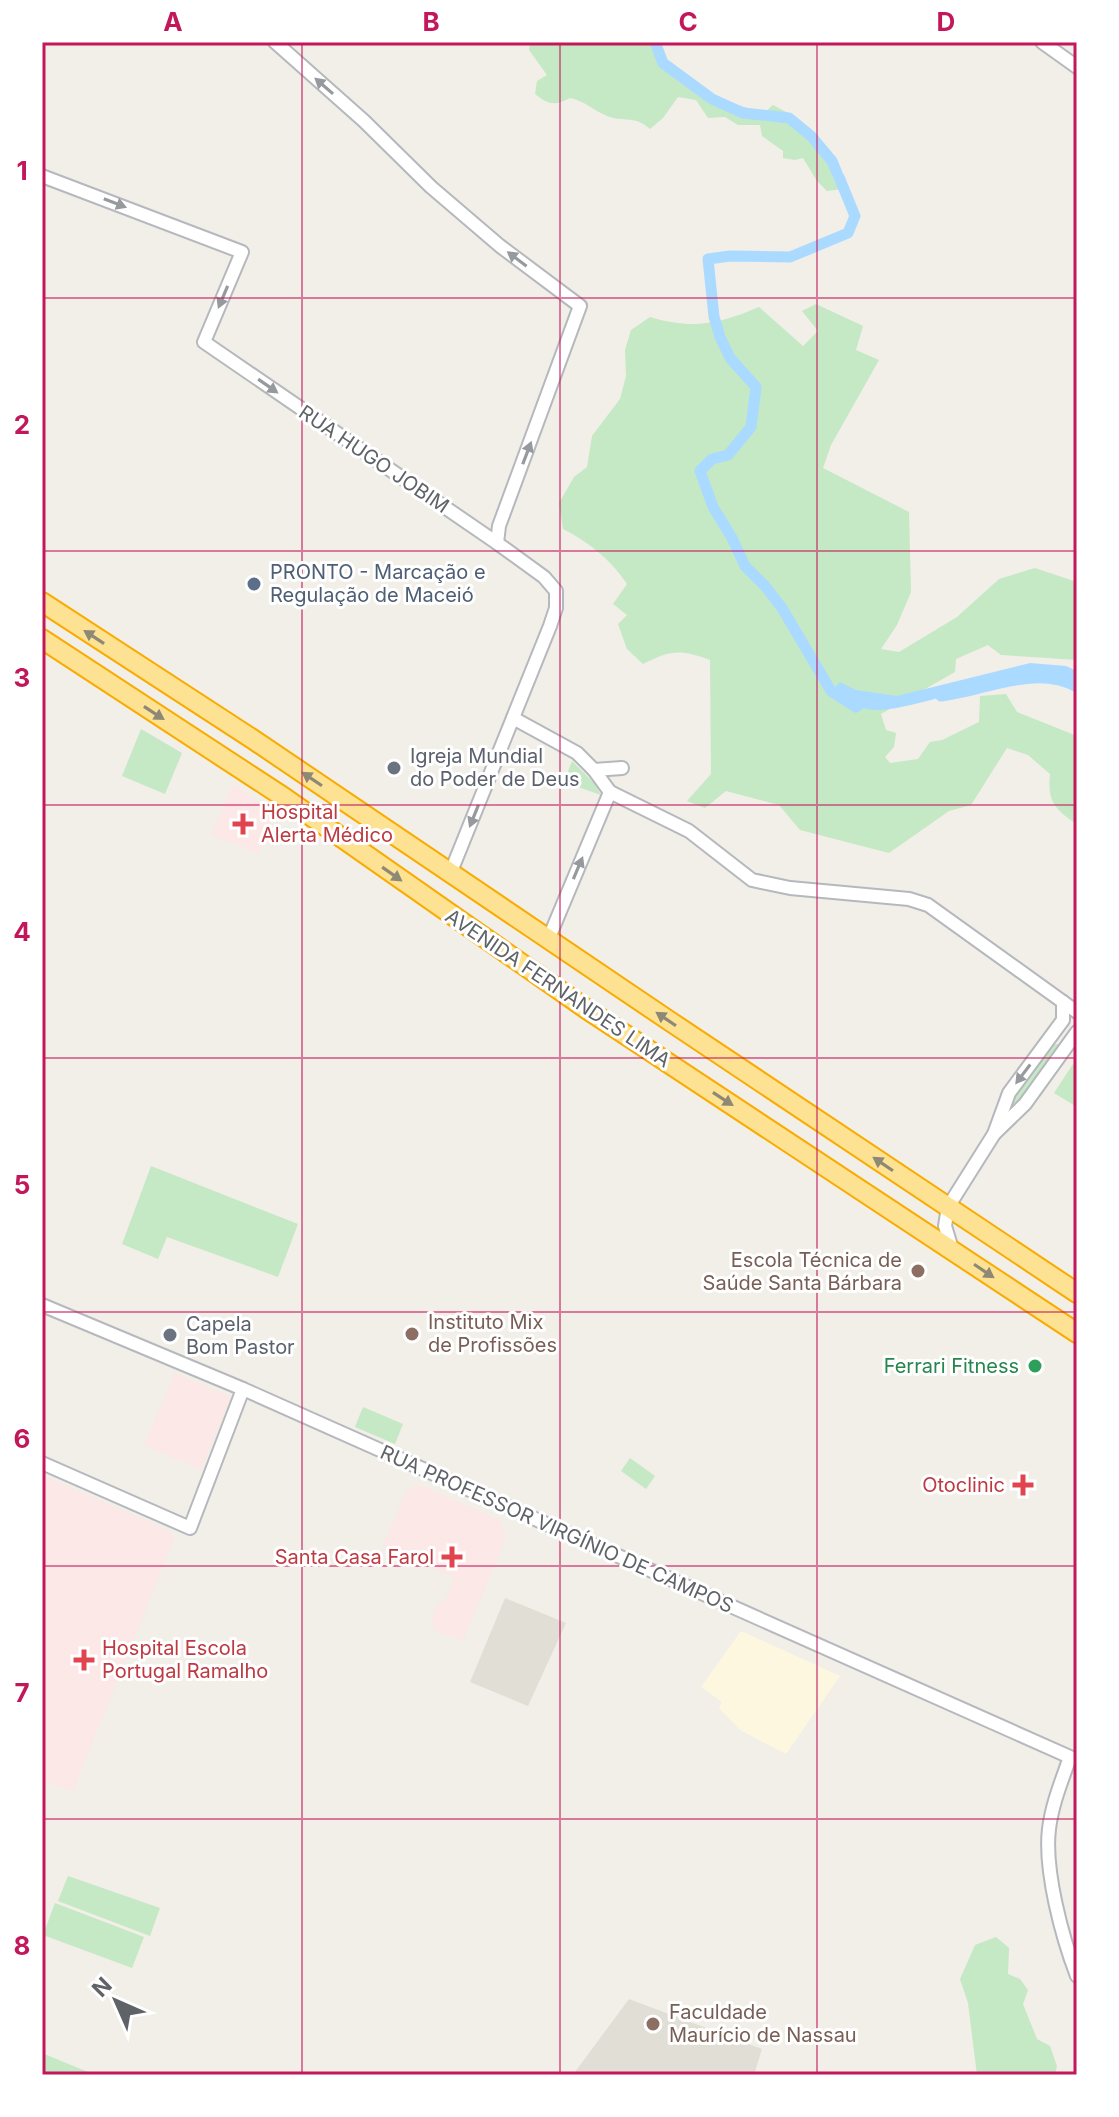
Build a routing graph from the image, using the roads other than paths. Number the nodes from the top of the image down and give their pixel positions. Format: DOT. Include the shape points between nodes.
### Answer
graph roads {
  1 [pos="275,42"];
  2 [pos="1042,42"];
  3 [pos="1077,67"];
  4 [pos="42,176"];
  5 [pos="499,526"];
  6 [pos="485,535"];
  7 [pos="497,543"];
  8 [pos="42,602"];
  9 [pos="42,639"];
  10 [pos="513,718"];
  11 [pos="622,768"];
  12 [pos="594,770"];
  13 [pos="610,792"];
  14 [pos="450,874"];
  15 [pos="548,940"];
  16 [pos="1063,1002"];
  17 [pos="1077,1012"];
  18 [pos="1077,1018"];
  19 [pos="1063,1020"];
  20 [pos="1077,1032"];
  21 [pos="994,1134"];
  22 [pos="948,1207"];
  23 [pos="952,1249"];
  24 [pos="1077,1293"];
  25 [pos="42,1305"];
  26 [pos="1077,1333"];
  27 [pos="243,1389"];
  28 [pos="42,1463"];
  29 [pos="1077,1976"];
  5 -- 1 [label="street, one-way" via="580,306 431,187"];
  2 -- 3 [label="street"];
  4 -- 6 [label="street, RUA HUGO JOBIM, one-way" via="242,252 204,342"];
  5 -- 6 [label="street"];
  5 -- 7 [label="street"];
  6 -- 7 [label="street, RUA HUGO JOBIM"];
  7 -- 10 [label="street, RUA HUGO JOBIM" via="556,591 556,608"];
  14 -- 8 [label="highway, AVENIDA FERNANDES LIMA, one-way"];
  9 -- 23 [label="highway, AVENIDA FERNANDES LIMA, one-way" via="285,798 585,1008"];
  10 -- 12 [label="street" via="568,747"];
  10 -- 14 [label="street, one-way"];
  11 -- 12 [label="street"];
  12 -- 13 [label="street"];
  15 -- 13 [label="street, one-way"];
  13 -- 16 [label="street" via="689,831 742,874 762,883 928,905"];
  14 -- 15 [label="highway, AVENIDA FERNANDES LIMA"];
  22 -- 15 [label="highway, AVENIDA FERNANDES LIMA, one-way"];
  16 -- 17 [label="street"];
  16 -- 19 [label="street"];
  18 -- 19 [label="street"];
  19 -- 21 [label="street, one-way" via="1009,1093"];
  20 -- 21 [label="street" via="1025,1104"];
  21 -- 22 [label="street"];
  22 -- 23 [label="street" via="945,1226"];
  22 -- 24 [label="highway, AVENIDA FERNANDES LIMA"];
  23 -- 26 [label="highway, AVENIDA FERNANDES LIMA, one-way"];
  25 -- 27 [label="street, RUA PROFESSOR VIRGÍNIO DE CAMPOS"];
  27 -- 28 [label="street" via="190,1528"];
  27 -- 29 [label="street, RUA PROFESSOR VIRGÍNIO DE CAMPOS" via="1070,1757 1049,1828 1048,1854"];
}
